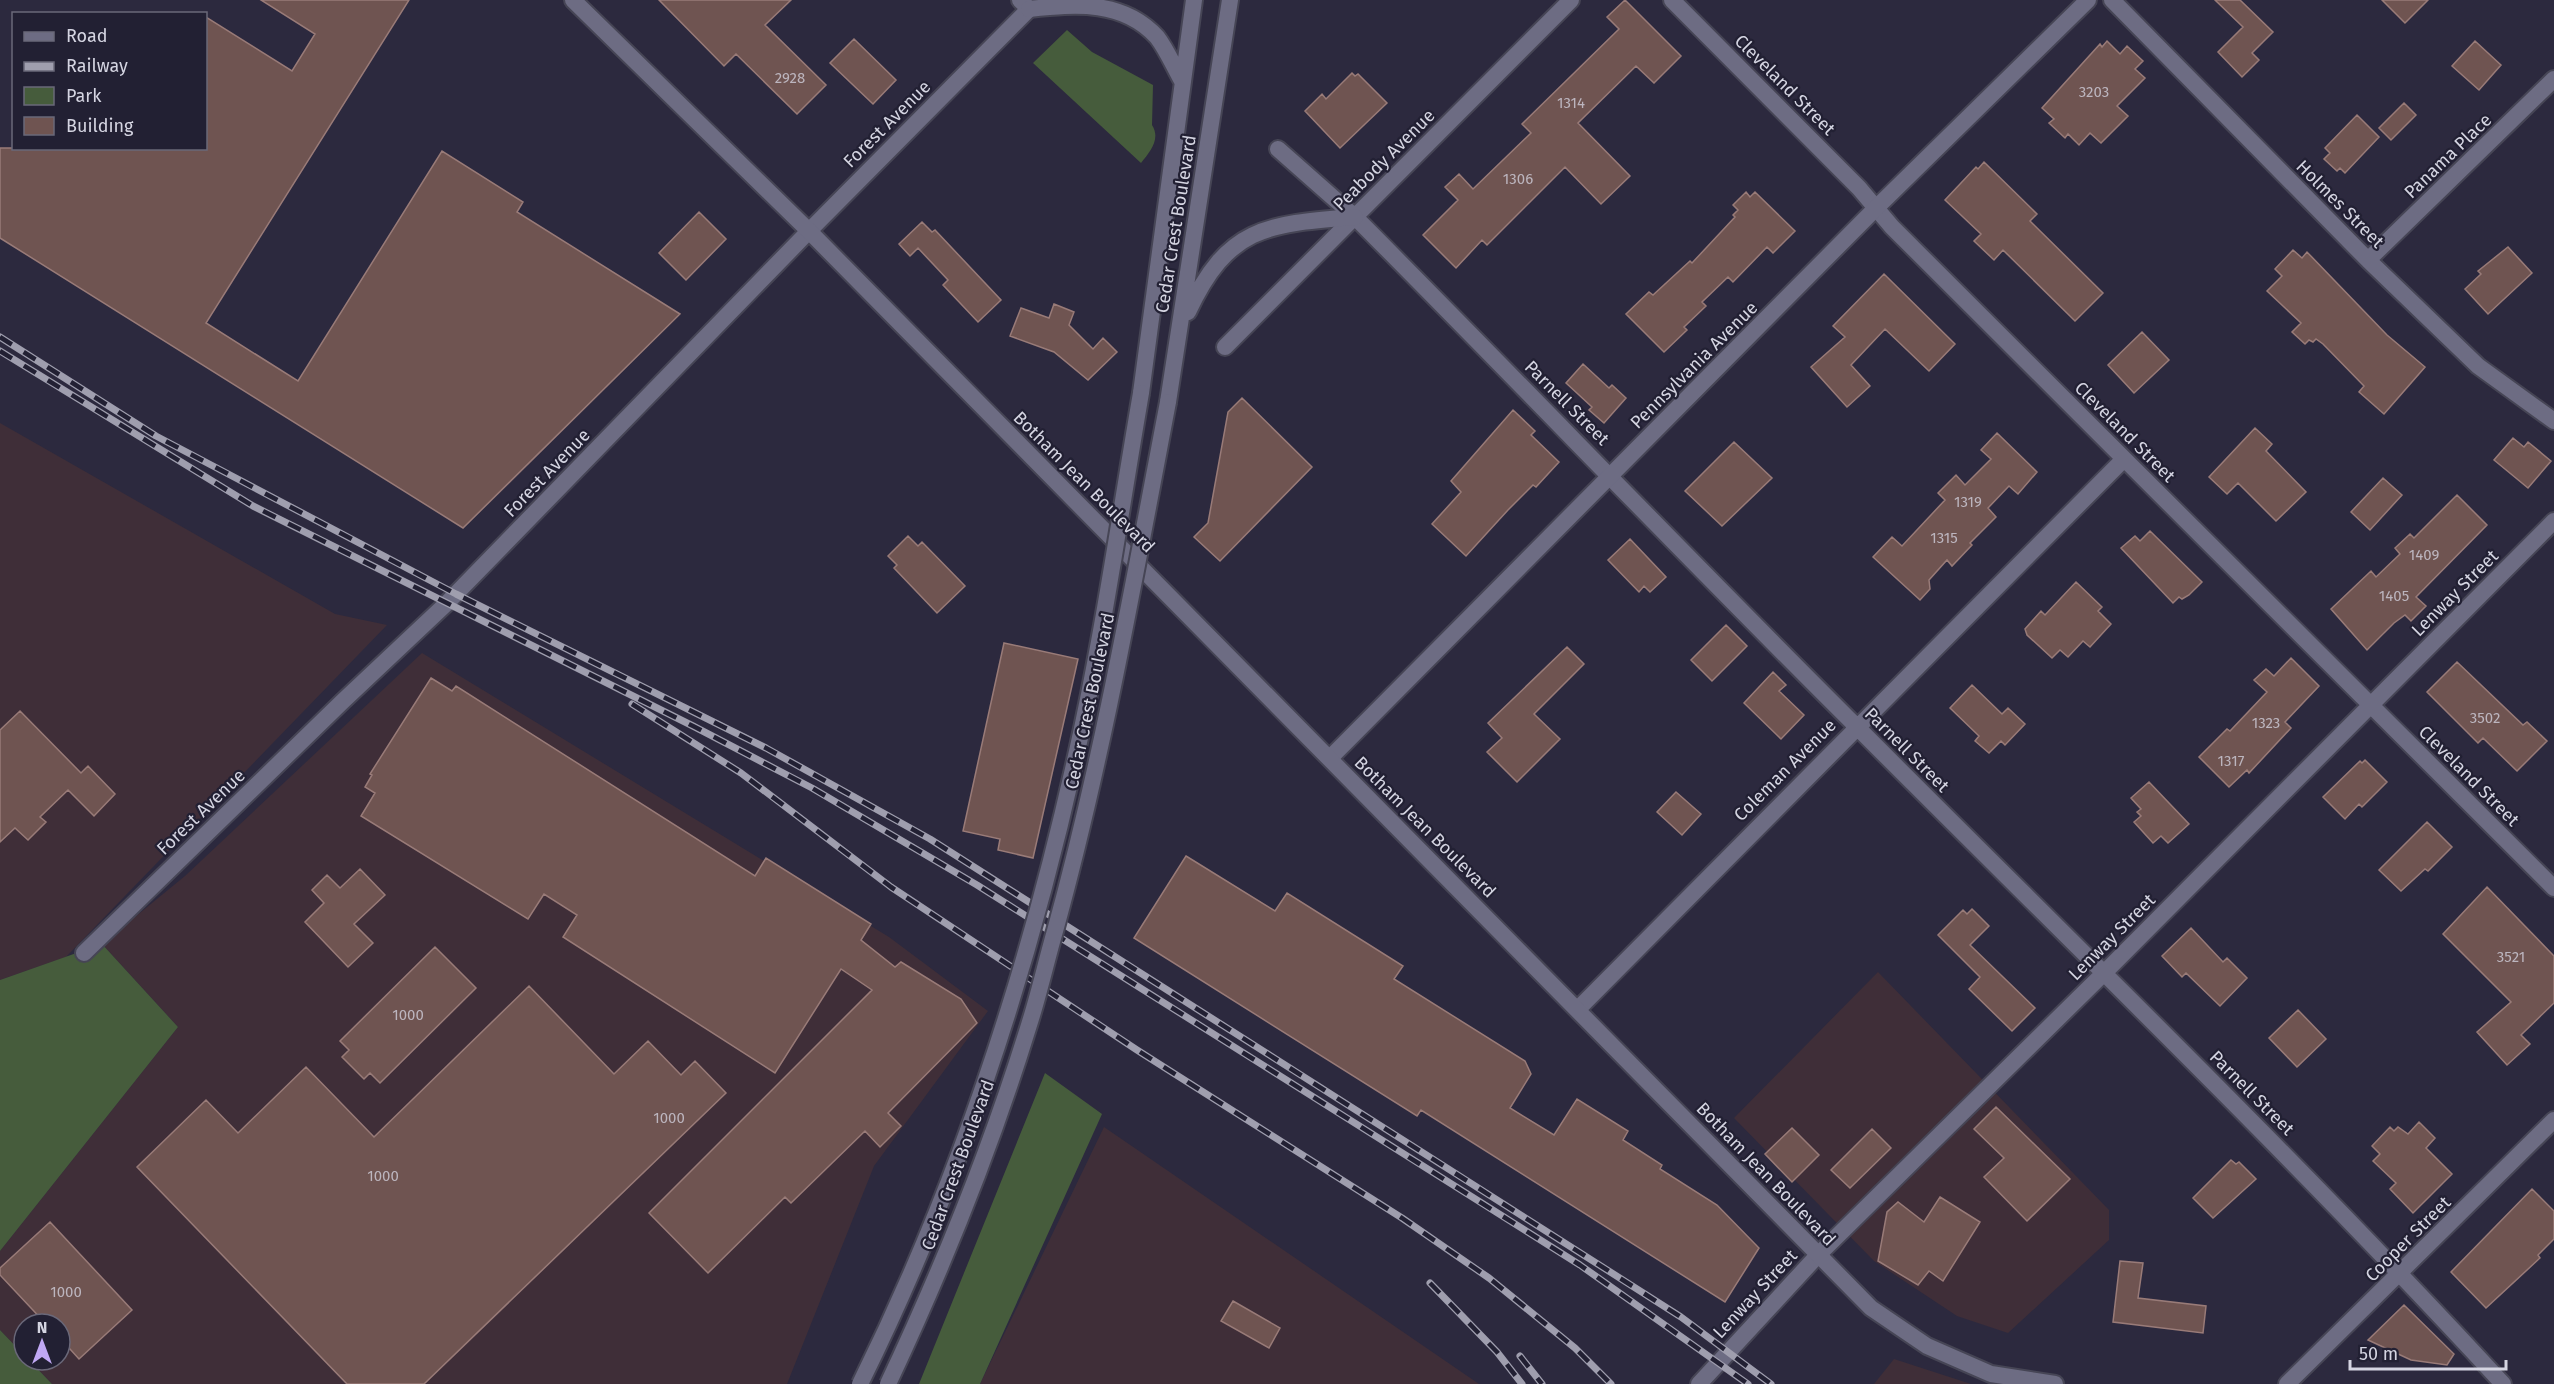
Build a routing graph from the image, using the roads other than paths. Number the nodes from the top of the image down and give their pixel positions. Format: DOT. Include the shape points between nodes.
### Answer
graph roads {
  1 [pos="573,0"];
  2 [pos="1052,0"];
  3 [pos="1194,0"];
  4 [pos="1230,0"];
  5 [pos="1571,0"];
  6 [pos="1672,0"];
  7 [pos="2088,0"];
  8 [pos="2112,0"];
  9 [pos="1028,3"];
  10 [pos="2554,79"];
  11 [pos="1182,81"];
  12 [pos="1278,149"];
  13 [pos="1876,208"];
  14 [pos="1355,217"];
  15 [pos="809,231"];
  16 [pos="2368,260"];
  17 [pos="1180,329"];
  18 [pos="1225,347"];
  19 [pos="2554,421"];
  20 [pos="2124,459"];
  21 [pos="1612,476"];
  22 [pos="2554,521"];
  23 [pos="2371,706"];
  24 [pos="1856,726"];
  25 [pos="1330,758"];
  26 [pos="2554,888"];
  27 [pos="84,953"];
  28 [pos="2105,972"];
  29 [pos="1578,1009"];
  30 [pos="2554,1120"];
  31 [pos="1818,1255"];
  32 [pos="2402,1273"];
  33 [pos="860,1384"];
  34 [pos="888,1384"];
  35 [pos="1699,1384"];
  36 [pos="2055,1384"];
  37 [pos="2287,1384"];
  38 [pos="2503,1384"];
  1 -- 15 [label="street, Botham Jean Boulevard"];
  2 -- 9 [label="street"];
  3 -- 11 [label="street, Cedar Crest Boulevard"];
  4 -- 17 [label="street, Cedar Crest Boulevard"];
  5 -- 14 [label="street, Peabody Avenue"];
  6 -- 13 [label="street, Cleveland Street"];
  7 -- 13 [label="street, Pennsylvania Avenue"];
  8 -- 16 [label="street, Holmes Street"];
  9 -- 11 [label="street" via="1097,2 1120,8 1142,20 1158,37"];
  9 -- 15 [label="street, Forest Avenue"];
  10 -- 16 [label="street, Panama Place"];
  11 -- 33 [label="street, Cedar Crest Boulevard, bridge" via="1141,393 1079,743 1032,934 971,1119 918,1254"];
  12 -- 14 [label="street, Parnell Street"];
  13 -- 20 [label="street, Cleveland Street"];
  13 -- 21 [label="street, Pennsylvania Avenue"];
  14 -- 17 [label="street" via="1288,223 1233,246 1216,262"];
  14 -- 18 [label="street, Peabody Avenue"];
  14 -- 21 [label="street, Parnell Street"];
  15 -- 25 [label="street, Botham Jean Boulevard"];
  15 -- 27 [label="street, Forest Avenue" via="446,604"];
  16 -- 19 [label="street, Holmes Street" via="2478,366"];
  17 -- 34 [label="street, Cedar Crest Boulevard, bridge" via="1104,735 1082,834 1030,1023 944,1259"];
  20 -- 23 [label="street, Cleveland Street"];
  20 -- 24 [label="street, Coleman Avenue"];
  21 -- 24 [label="street, Parnell Street"];
  21 -- 25 [label="street, Pennsylvania Avenue"];
  22 -- 23 [label="street, Lenway Street"];
  23 -- 26 [label="street, Cleveland Street"];
  23 -- 28 [label="street, Lenway Street"];
  24 -- 28 [label="street, Parnell Street"];
  24 -- 29 [label="street, Coleman Avenue"];
  25 -- 29 [label="street, Botham Jean Boulevard"];
  28 -- 31 [label="street, Lenway Street"];
  28 -- 32 [label="street, Parnell Street"];
  29 -- 31 [label="street, Botham Jean Boulevard"];
  30 -- 32 [label="street, Cooper Street"];
  31 -- 35 [label="street, Lenway Street"];
  31 -- 36 [label="street, Botham Jean Boulevard" via="1871,1308 1927,1346 1991,1374"];
  32 -- 37 [label="street, Cooper Street"];
  32 -- 38 [label="street, Parnell Street"];
}
